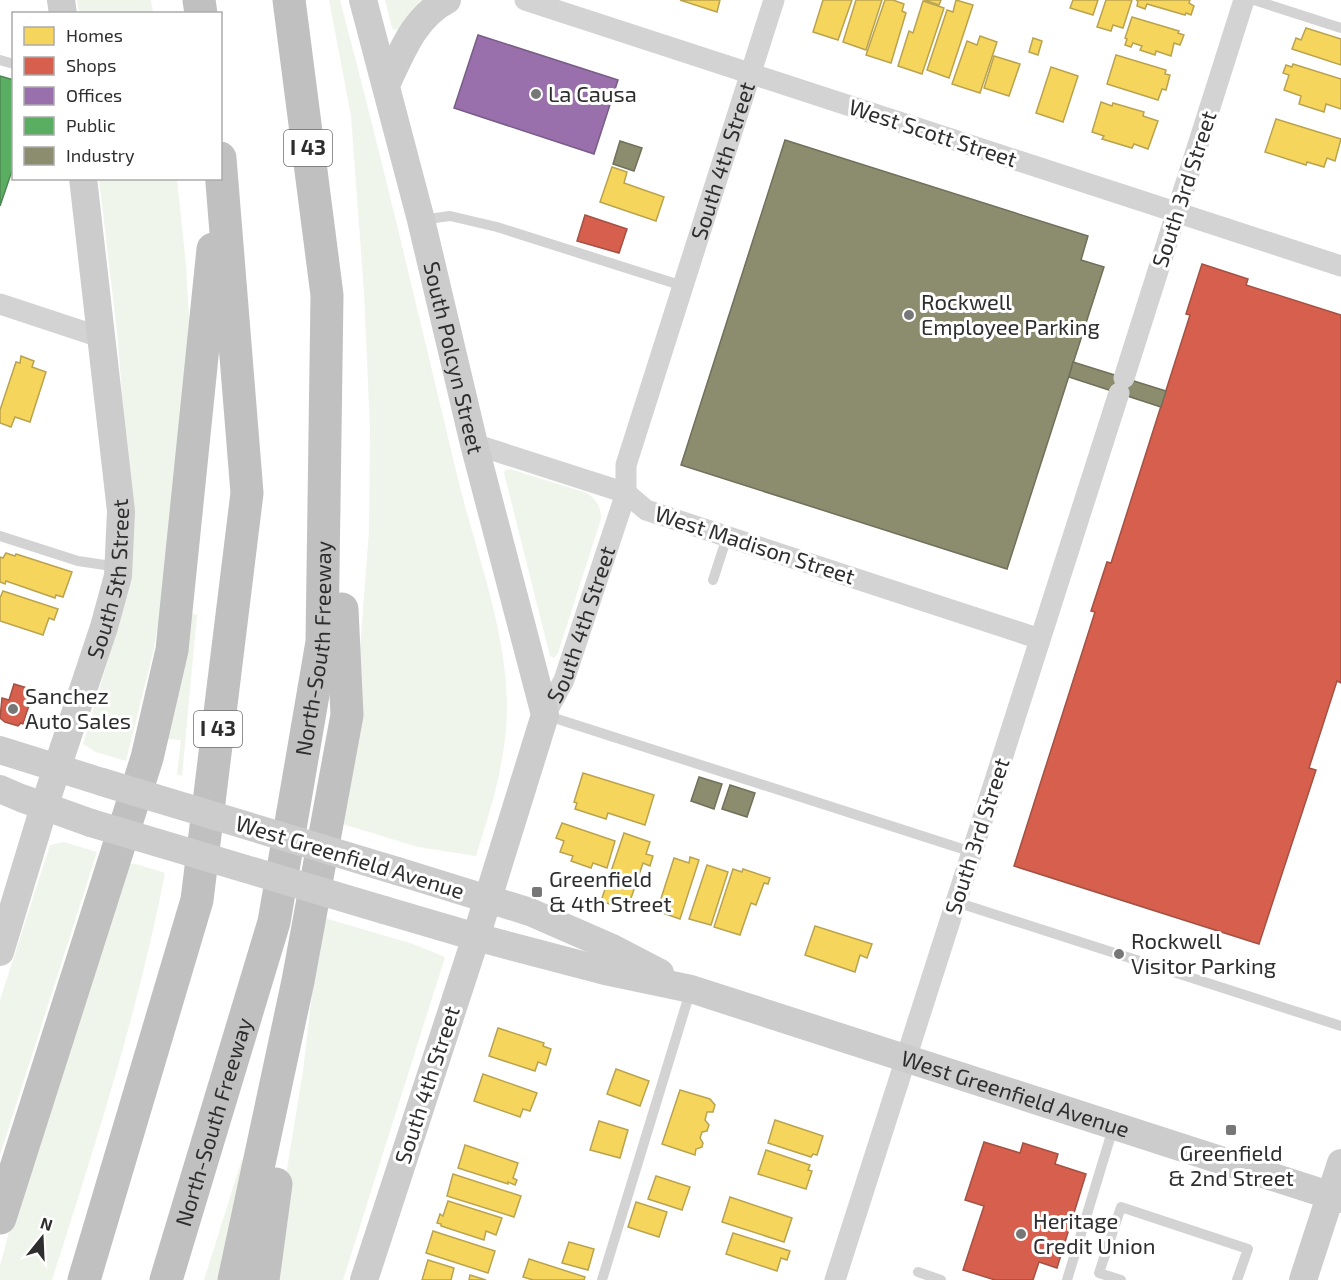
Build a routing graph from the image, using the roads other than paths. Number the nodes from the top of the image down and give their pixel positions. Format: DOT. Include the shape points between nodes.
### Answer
graph roads {
  1 [pos="289,0"];
  2 [pos="363,0"];
  3 [pos="447,0"];
  4 [pos="525,0"];
  5 [pos="774,0"];
  6 [pos="1244,0"];
  7 [pos="1254,0"];
  8 [pos="1341,28"];
  9 [pos="751,74"];
  10 [pos="386,86"];
  11 [pos="222,176"];
  12 [pos="83,180"];
  13 [pos="220,180"];
  14 [pos="1177,213"];
  15 [pos="421,220"];
  16 [pos="1341,266"];
  17 [pos="683,286"];
  18 [pos="327,295"];
  19 [pos="0,304"];
  20 [pos="100,337"];
  21 [pos="474,444"];
  22 [pos="627,493"];
  23 [pos="0,536"];
  24 [pos="727,537"];
  25 [pos="118,567"];
  26 [pos="713,580"];
  27 [pos="1040,639"];
  28 [pos="545,715"];
  29 [pos="0,750"];
  30 [pos="57,768"];
  31 [pos="0,789"];
  32 [pos="44,807"];
  33 [pos="972,852"];
  34 [pos="488,899"];
  35 [pos="956,902"];
  36 [pos="476,937"];
  37 [pos="0,952"];
  38 [pos="298,981"];
  39 [pos="691,988"];
  40 [pos="1341,1026"];
  41 [pos="906,1058"];
  42 [pos="1114,1125"];
  43 [pos="1341,1163"];
  44 [pos="1336,1198"];
  45 [pos="0,1218"];
  46 [pos="918,1272"];
  47 [pos="84,1280"];
  48 [pos="166,1280"];
  49 [pos="234,1280"];
  50 [pos="263,1280"];
  51 [pos="364,1280"];
  52 [pos="602,1280"];
  53 [pos="835,1280"];
  54 [pos="941,1280"];
  55 [pos="1067,1280"];
  56 [pos="1121,1280"];
  57 [pos="1239,1280"];
  58 [pos="1303,1280"];
  1 -- 18 [label="highway, North-South Freeway / I 43"];
  2 -- 10 [label="street, South Polcyn Street"];
  3 -- 10 [label="street" via="420,21"];
  4 -- 9 [label="street, West Scott Street"];
  5 -- 9 [label="street, South 4th Street"];
  6 -- 14 [label="street, South 3rd Street"];
  7 -- 8 [label="lane"];
  9 -- 14 [label="street, West Scott Street"];
  9 -- 17 [label="street, South 4th Street"];
  10 -- 15 [label="street, South Polcyn Street"];
  11 -- 47 [label="highway, I 43" via="247,493 200,876 197,900"];
  12 -- 20 [label="street, South 5th Street"];
  13 -- 45 [label="highway" via="172,650 147,758"];
  14 -- 16 [label="street, West Scott Street"];
  14 -- 27 [label="street, South 3rd Street"];
  15 -- 17 [label="lane" via="450,216 497,226"];
  15 -- 21 [label="street, South Polcyn Street"];
  17 -- 22 [label="street, South 4th Street" via="626,465"];
  18 -- 38 [label="highway" via="347,715"];
  18 -- 48 [label="highway, North-South Freeway / I 43" via="322,642 274,922"];
  19 -- 20 [label="street"];
  20 -- 25 [label="street, South 5th Street" via="121,511"];
  21 -- 22 [label="street, West Madison Street"];
  21 -- 28 [label="street, South Polcyn Street"];
  22 -- 24 [label="street, West Madison Street" via="645,510"];
  22 -- 28 [label="street, South 4th Street" via="564,680"];
  23 -- 25 [label="lane" via="78,561"];
  24 -- 26 [label="lane"];
  24 -- 27 [label="street, West Madison Street"];
  25 -- 30 [label="street, South 5th Street" via="104,627"];
  27 -- 33 [label="street, South 3rd Street"];
  28 -- 33 [label="lane"];
  28 -- 34 [label="street, South 4th Street"];
  29 -- 30 [label="street, West Greenfield Avenue"];
  30 -- 32 [label="street, South 5th Street"];
  30 -- 34 [label="street, West Greenfield Avenue, bridge"];
  31 -- 32 [label="street, West Greenfield Avenue"];
  32 -- 36 [label="street, West Greenfield Avenue, bridge"];
  32 -- 37 [label="street, South 5th Street"];
  33 -- 35 [label="street, South 3rd Street"];
  34 -- 36 [label="street, South 4th Street"];
  34 -- 39 [label="street, West Greenfield Avenue" via="540,916"];
  35 -- 40 [label="lane"];
  35 -- 41 [label="street, South 3rd Street"];
  36 -- 39 [label="street, West Greenfield Avenue" via="605,971"];
  36 -- 51 [label="street, South 4th Street"];
  38 -- 49 [label="highway"];
  38 -- 50 [label="highway"];
  39 -- 41 [label="street, West Greenfield Avenue"];
  39 -- 52 [label="lane"];
  41 -- 42 [label="street, West Greenfield Avenue"];
  41 -- 53 [label="street, South 3rd Street"];
  42 -- 44 [label="street, West Greenfield Avenue"];
  42 -- 55 [label="lane"];
  43 -- 44 [label="street"];
  44 -- 58 [label="street"];
  46 -- 54 [label="lane"];
  56 -- 57 [label="lane" via="1099,1273 1121,1207 1248,1249"];
}
